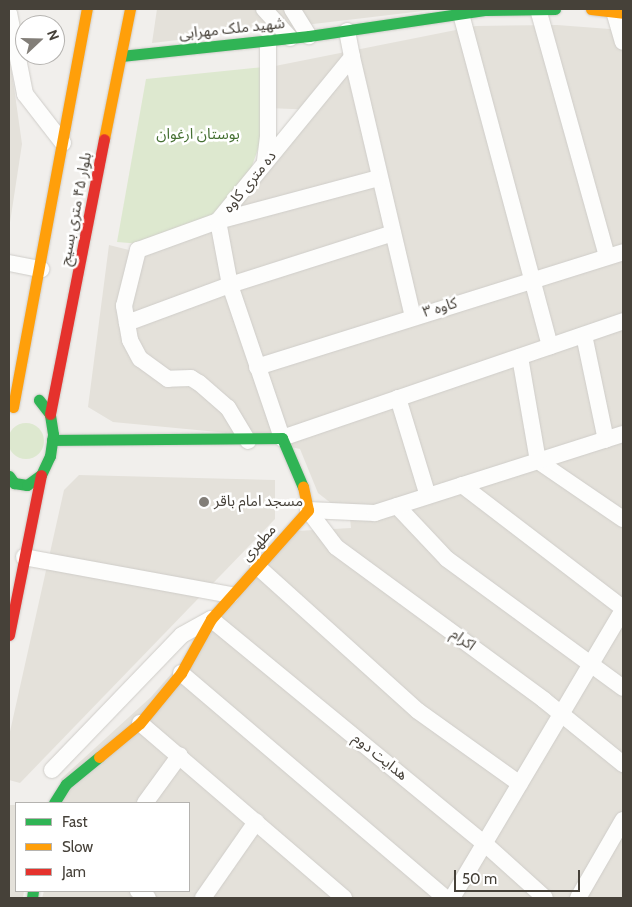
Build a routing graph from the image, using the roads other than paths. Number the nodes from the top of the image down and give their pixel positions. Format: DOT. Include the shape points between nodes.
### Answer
graph roads {
  1 [pos="87,9"];
  2 [pos="130,9"];
  3 [pos="264,9"];
  4 [pos="292,9"];
  5 [pos="521,9"];
  6 [pos="538,9"];
  7 [pos="555,9"];
  8 [pos="591,9"];
  9 [pos="619,12"];
  10 [pos="9,13"];
  11 [pos="461,14"];
  12 [pos="399,16"];
  13 [pos="347,31"];
  14 [pos="309,36"];
  15 [pos="290,38"];
  16 [pos="268,42"];
  17 [pos="623,42"];
  18 [pos="121,56"];
  19 [pos="352,57"];
  20 [pos="63,143"];
  21 [pos="264,163"];
  22 [pos="379,178"];
  23 [pos="218,222"];
  24 [pos="393,233"];
  25 [pos="623,252"];
  26 [pos="607,256"];
  27 [pos="9,263"];
  28 [pos="41,269"];
  29 [pos="532,280"];
  30 [pos="230,285"];
  31 [pos="413,317"];
  32 [pos="623,321"];
  33 [pos="127,323"];
  34 [pos="584,335"];
  35 [pos="550,346"];
  36 [pos="520,357"];
  37 [pos="257,367"];
  38 [pos="398,398"];
  39 [pos="11,412"];
  40 [pos="50,414"];
  41 [pos="623,434"];
  42 [pos="282,438"];
  43 [pos="52,440"];
  44 [pos="606,440"];
  45 [pos="248,441"];
  46 [pos="538,461"];
  47 [pos="9,476"];
  48 [pos="40,476"];
  49 [pos="462,485"];
  50 [pos="428,496"];
  51 [pos="397,506"];
  52 [pos="308,510"];
  53 [pos="623,519"];
  54 [pos="24,558"];
  55 [pos="258,567"];
  56 [pos="231,595"];
  57 [pos="623,609"];
  58 [pos="211,619"];
  59 [pos="9,635"];
  60 [pos="591,665"];
  61 [pos="181,673"];
  62 [pos="623,688"];
  63 [pos="561,715"];
  64 [pos="140,723"];
  65 [pos="180,755"];
  66 [pos="623,764"];
  67 [pos="52,770"];
  68 [pos="520,784"];
  69 [pos="55,802"];
  70 [pos="146,802"];
  71 [pos="623,820"];
  72 [pos="256,822"];
  73 [pos="484,843"];
  74 [pos="36,892"];
  75 [pos="327,893"];
  76 [pos="48,898"];
  77 [pos="203,898"];
  78 [pos="344,898"];
  79 [pos="446,898"];
  80 [pos="452,898"];
  81 [pos="545,898"];
  82 [pos="578,898"];
  1 -- 20 [label="street, بلوار ۴۵ متری بسیج"];
  2 -- 18 [label="street, بلوار ۴۵ متری بسیج"];
  3 -- 15 [label="street"];
  4 -- 14 [label="street"];
  5 -- 6 [label="street, شهید ملک مهرابی"];
  5 -- 11 [label="street, شهید ملک مهرابی"];
  6 -- 7 [label="street, شهید ملک مهرابی"];
  6 -- 26 [label="street"];
  8 -- 9 [label="street"];
  9 -- 17 [label="street"];
  10 -- 20 [label="street" via="25,94"];
  11 -- 12 [label="street, شهید ملک مهرابی"];
  11 -- 29 [label="street"];
  12 -- 13 [label="street, شهید ملک مهرابی"];
  13 -- 14 [label="street, شهید ملک مهرابی"];
  13 -- 19 [label="street"];
  14 -- 15 [label="street, شهید ملک مهرابی"];
  15 -- 16 [label="street, شهید ملک مهرابی"];
  16 -- 18 [label="street, شهید ملک مهرابی"];
  16 -- 21 [label="street" via="268,137"];
  18 -- 40 [label="street, بلوار ۴۵ متری بسیج"];
  19 -- 21 [label="street, ده متری کاوه"];
  19 -- 22 [label="street"];
  20 -- 28 [label="street, بلوار ۴۵ متری بسیج"];
  21 -- 23 [label="street, ده متری کاوه"];
  22 -- 23 [label="street"];
  22 -- 24 [label="street"];
  23 -- 30 [label="street, ده متری کاوه"];
  23 -- 33 [label="street" via="138,250 124,306"];
  24 -- 30 [label="street"];
  24 -- 31 [label="street"];
  25 -- 26 [label="street, کاوه ۳"];
  26 -- 29 [label="street, کاوه ۳"];
  27 -- 28 [label="street"];
  28 -- 39 [label="street, بلوار ۴۵ متری بسیج"];
  29 -- 31 [label="street, کاوه ۳"];
  29 -- 35 [label="street"];
  30 -- 33 [label="street"];
  30 -- 37 [label="street, ده متری کاوه"];
  31 -- 37 [label="street, کاوه ۳"];
  32 -- 34 [label="street"];
  33 -- 45 [label="street" via="130,340 140,360 168,379 191,378 199,383 228,408"];
  34 -- 35 [label="street"];
  34 -- 44 [label="street"];
  35 -- 36 [label="street"];
  36 -- 38 [label="street"];
  36 -- 46 [label="street"];
  37 -- 42 [label="street, ده متری کاوه"];
  38 -- 42 [label="street"];
  38 -- 50 [label="street"];
  39 -- 40 [label="street" via="26,399 40,401"];
  40 -- 43 [label="street, بلوار ۴۵ متری بسیج"];
  41 -- 44 [label="street"];
  42 -- 45 [label="street"];
  42 -- 52 [label="street" via="301,477"];
  43 -- 45 [label="street"];
  43 -- 48 [label="street, بلوار ۴۵ متری بسیج" via="50,456"];
  44 -- 46 [label="street"];
  46 -- 49 [label="street"];
  46 -- 53 [label="street"];
  47 -- 48 [label="street" via="14,483 27,485"];
  48 -- 54 [label="street"];
  49 -- 50 [label="street"];
  49 -- 57 [label="street"];
  50 -- 51 [label="street"];
  51 -- 52 [label="street" via="375,513"];
  51 -- 60 [label="street" via="447,558"];
  52 -- 55 [label="street, مطهری"];
  52 -- 63 [label="street, اکرام" via="336,547"];
  54 -- 56 [label="street"];
  54 -- 59 [label="street"];
  55 -- 56 [label="street, مطهری"];
  55 -- 68 [label="street" via="418,710"];
  56 -- 58 [label="street, مطهری"];
  57 -- 60 [label="street"];
  58 -- 61 [label="street, مطهری"];
  58 -- 67 [label="street" via="182,635"];
  58 -- 73 [label="street, هدایت دوم"];
  60 -- 62 [label="street"];
  60 -- 63 [label="street"];
  61 -- 64 [label="street, مطهری"];
  61 -- 79 [label="street"];
  63 -- 66 [label="street, اکرام"];
  63 -- 68 [label="street"];
  64 -- 65 [label="street"];
  64 -- 69 [label="street, مطهری" via="66,784"];
  65 -- 70 [label="street"];
  65 -- 72 [label="street"];
  68 -- 73 [label="street"];
  71 -- 82 [label="street"];
  72 -- 75 [label="street"];
  72 -- 77 [label="street"];
  73 -- 80 [label="street"];
  73 -- 81 [label="street, هدایت دوم"];
  74 -- 76 [label="street"];
  75 -- 78 [label="street"];
}
